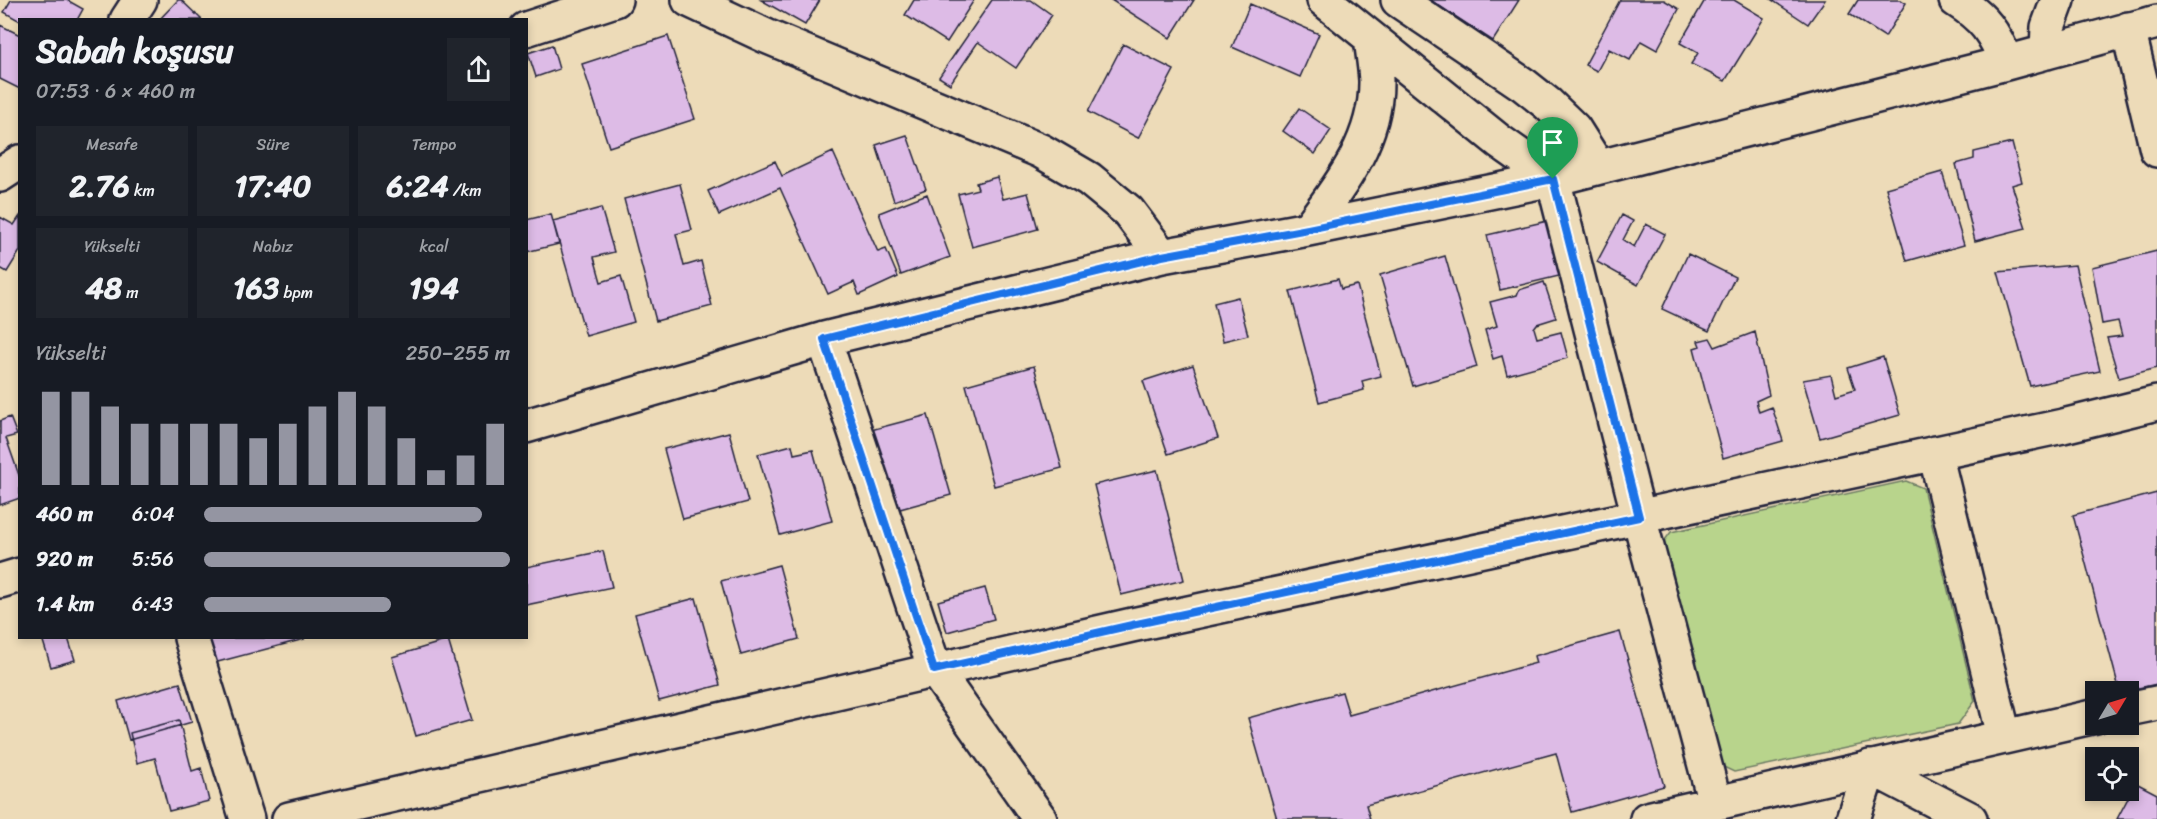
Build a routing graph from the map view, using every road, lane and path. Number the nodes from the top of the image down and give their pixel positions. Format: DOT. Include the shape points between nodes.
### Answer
graph roads {
  1 [pos="140,0"];
  2 [pos="615,0"];
  3 [pos="689,0"];
  4 [pos="1324,0"];
  5 [pos="1398,0"];
  6 [pos="1956,0"];
  7 [pos="2058,0"];
  8 [pos="128,18"];
  9 [pos="2142,25"];
  10 [pos="528,28"];
  11 [pos="1371,39"];
  12 [pos="2047,52"];
  13 [pos="2006,63"];
  14 [pos="2157,150"];
  15 [pos="18,163"];
  16 [pos="1598,167"];
  17 [pos="0,175"];
  18 [pos="1553,179"];
  19 [pos="1308,229"];
  20 [pos="1162,256"];
  21 [pos="824,339"];
  22 [pos="2157,403"];
  23 [pos="528,425"];
  24 [pos="1935,453"];
  25 [pos="1639,517"];
  26 [pos="18,576"];
  27 [pos="0,581"];
  28 [pos="191,639"];
  29 [pos="934,670"];
  30 [pos="2157,702"];
  31 [pos="2139,706"];
  32 [pos="2085,718"];
  33 [pos="2004,736"];
  34 [pos="1870,767"];
  35 [pos="1715,803"];
  36 [pos="247,819"];
  37 [pos="288,819"];
  38 [pos="1040,819"];
  39 [pos="1647,819"];
  40 [pos="1853,819"];
  41 [pos="1970,819"];
  1 -- 8 [label="street"];
  2 -- 10 [label="street"];
  3 -- 20 [label="street" via="1041,151 1089,180 1128,211"];
  4 -- 11 [label="street"];
  5 -- 16 [label="street" via="1524,84 1574,129"];
  6 -- 13 [label="street" via="1985,22"];
  7 -- 12 [label="street" via="2048,27"];
  9 -- 12 [label="street"];
  9 -- 14 [label="street"];
  11 -- 18 [label="street"];
  11 -- 19 [label="street" via="1376,82 1373,113 1363,145 1344,180"];
  12 -- 13 [label="street"];
  13 -- 16 [label="street"];
  15 -- 17 [label="street"];
  16 -- 18 [label="street"];
  18 -- 19 [label="street"];
  18 -- 25 [label="street"];
  19 -- 20 [label="street"];
  20 -- 21 [label="street"];
  21 -- 23 [label="street"];
  21 -- 29 [label="street"];
  22 -- 24 [label="street"];
  24 -- 25 [label="street"];
  24 -- 33 [label="street"];
  25 -- 29 [label="street"];
  25 -- 35 [label="street"];
  26 -- 27 [label="street"];
  28 -- 36 [label="street"];
  29 -- 37 [label="street"];
  29 -- 38 [label="street"];
  30 -- 31 [label="street"];
  32 -- 33 [label="street"];
  33 -- 34 [label="street"];
  34 -- 35 [label="street"];
  34 -- 40 [label="street"];
  34 -- 41 [label="street"];
  35 -- 39 [label="street"];
}
